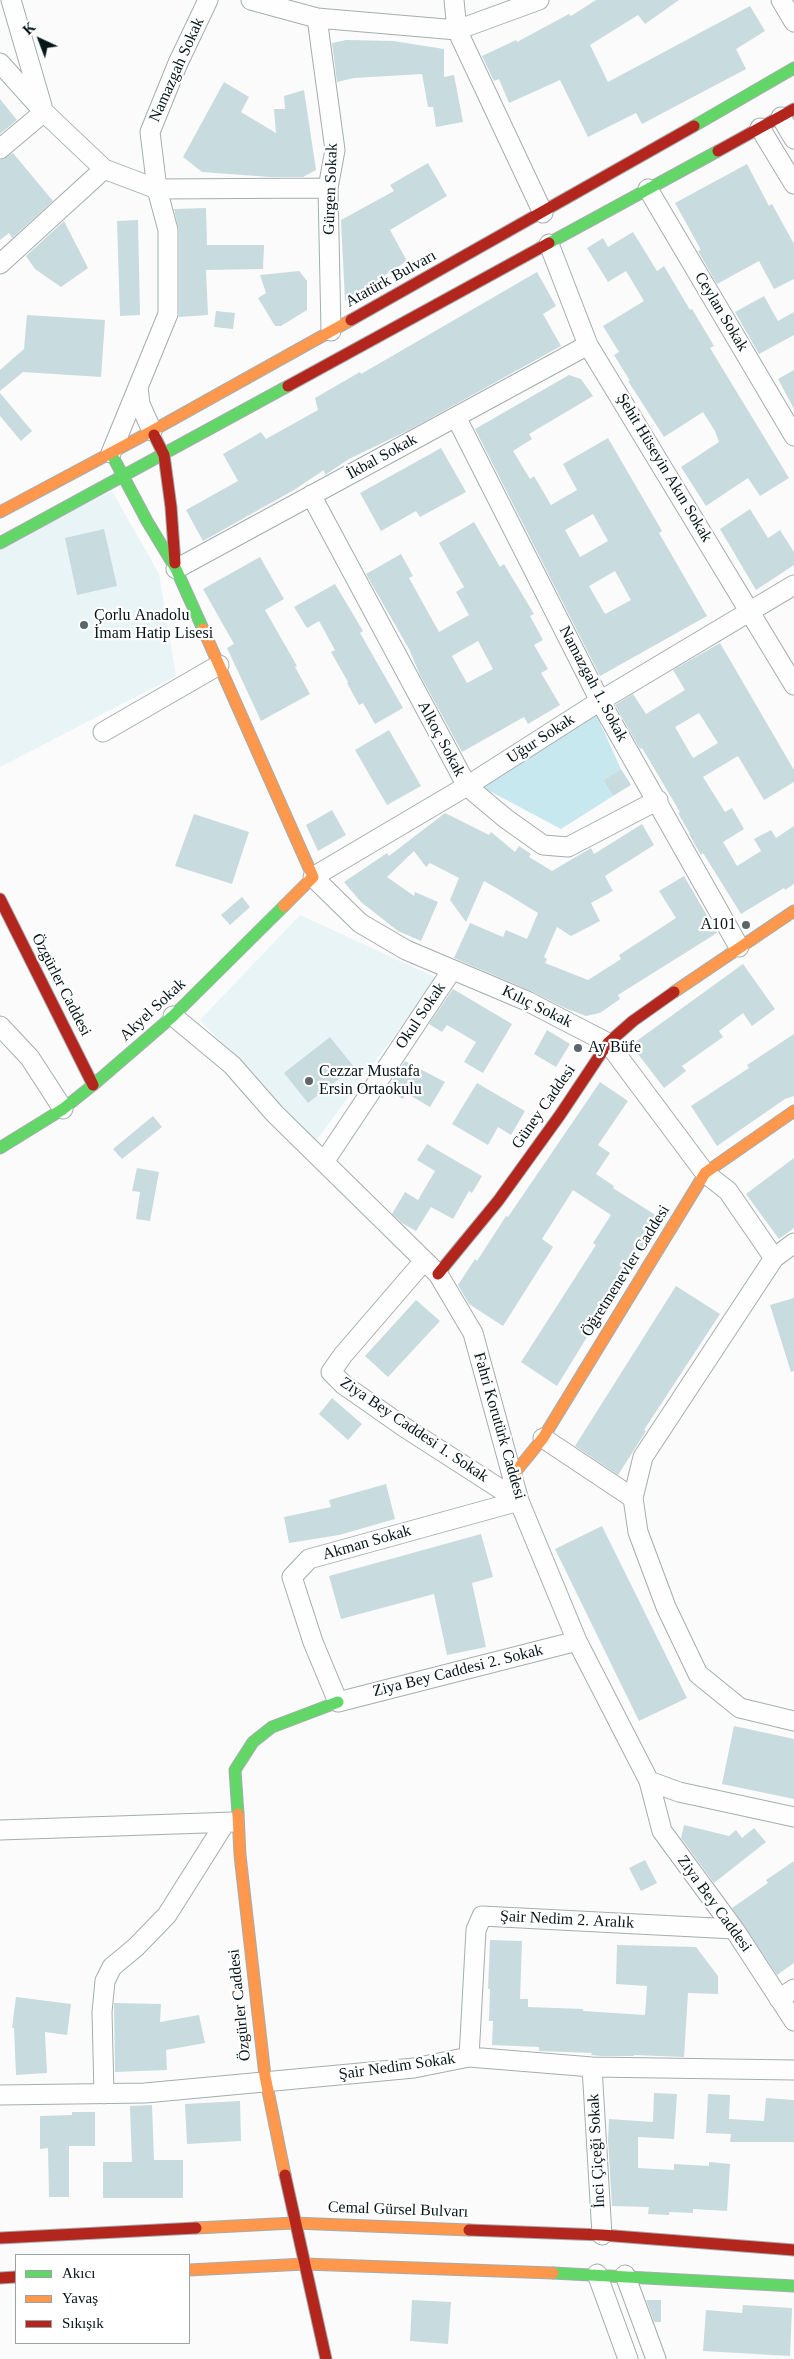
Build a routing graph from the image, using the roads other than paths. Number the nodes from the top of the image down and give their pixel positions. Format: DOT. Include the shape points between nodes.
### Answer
graph roads {
  1 [pos="11,0"];
  2 [pos="208,0"];
  3 [pos="251,0"];
  4 [pos="454,0"];
  5 [pos="539,0"];
  6 [pos="781,0"];
  7 [pos="318,18"];
  8 [pos="794,22"];
  9 [pos="457,30"];
  10 [pos="0,63"];
  11 [pos="794,68"];
  12 [pos="44,112"];
  13 [pos="788,113"];
  14 [pos="760,128"];
  15 [pos="794,139"];
  16 [pos="0,149"];
  17 [pos="104,169"];
  18 [pos="794,184"];
  19 [pos="328,188"];
  20 [pos="157,189"];
  21 [pos="648,189"];
  22 [pos="543,213"];
  23 [pos="549,244"];
  24 [pos="0,264"];
  25 [pos="331,331"];
  26 [pos="588,345"];
  27 [pos="138,387"];
  28 [pos="456,417"];
  29 [pos="152,431"];
  30 [pos="794,436"];
  31 [pos="111,453"];
  32 [pos="164,455"];
  33 [pos="124,476"];
  34 [pos="311,495"];
  35 [pos="0,511"];
  36 [pos="0,542"];
  37 [pos="176,569"];
  38 [pos="794,585"];
  39 [pos="750,610"];
  40 [pos="219,665"];
  41 [pos="794,685"];
  42 [pos="600,701"];
  43 [pos="103,732"];
  44 [pos="467,786"];
  45 [pos="658,800"];
  46 [pos="313,877"];
  47 [pos="0,899"];
  48 [pos="794,911"];
  49 [pos="738,947"];
  50 [pos="452,970"];
  51 [pos="173,1016"];
  52 [pos="0,1026"];
  53 [pos="608,1043"];
  54 [pos="93,1085"];
  55 [pos="63,1109"];
  56 [pos="794,1111"];
  57 [pos="0,1148"];
  58 [pos="324,1162"];
  59 [pos="705,1173"];
  60 [pos="794,1243"];
  61 [pos="774,1258"];
  62 [pos="424,1261"];
  63 [pos="438,1274"];
  64 [pos="543,1438"];
  65 [pos="513,1475"];
  66 [pos="633,1498"];
  67 [pos="519,1501"];
  68 [pos="577,1641"];
  69 [pos="338,1702"];
  70 [pos="794,1721"];
  71 [pos="649,1781"];
  72 [pos="790,1820"];
  73 [pos="232,1822"];
  74 [pos="0,1830"];
  75 [pos="734,1929"];
  76 [pos="787,1994"];
  77 [pos="794,2021"];
  78 [pos="469,2057"];
  79 [pos="592,2067"];
  80 [pos="794,2070"];
  81 [pos="266,2083"];
  82 [pos="104,2094"];
  83 [pos="0,2095"];
  84 [pos="294,2222"];
  85 [pos="602,2235"];
  86 [pos="0,2238"];
  87 [pos="794,2250"];
  88 [pos="305,2264"];
  89 [pos="190,2270"];
  90 [pos="597,2274"];
  91 [pos="625,2275"];
  92 [pos="15,2277"];
  93 [pos="0,2278"];
  94 [pos="794,2286"];
  95 [pos="326,2359"];
  96 [pos="628,2359"];
  97 [pos="656,2359"];
  1 -- 12 [label="street"];
  2 -- 20 [label="street, Namazgah Sokak" via="150,132"];
  3 -- 7 [label="street"];
  4 -- 9 [label="street"];
  5 -- 9 [label="street"];
  6 -- 8 [label="street"];
  7 -- 9 [label="street"];
  7 -- 19 [label="street, Gürgen Sokak" via="335,150"];
  9 -- 22 [label="street"];
  10 -- 12 [label="street"];
  11 -- 22 [label="street, Atatürk Bulvarı"];
  12 -- 16 [label="street"];
  12 -- 17 [label="street"];
  13 -- 14 [label="street"];
  13 -- 15 [label="street"];
  14 -- 18 [label="street"];
  14 -- 21 [label="street"];
  17 -- 20 [label="street"];
  17 -- 24 [label="street"];
  19 -- 20 [label="street"];
  19 -- 25 [label="street, Gürgen Sokak"];
  20 -- 27 [label="street, Namazgah Sokak" via="168,230 168,314"];
  21 -- 23 [label="street"];
  21 -- 30 [label="street, Ceylan Sokak"];
  22 -- 25 [label="street, Atatürk Bulvarı"];
  23 -- 26 [label="street, Şehit Hüseyin Akın Sokak"];
  23 -- 32 [label="street"];
  25 -- 29 [label="street, Atatürk Bulvarı"];
  26 -- 28 [label="street, İkbal Sokak"];
  26 -- 39 [label="street, Şehit Hüseyin Akın Sokak"];
  27 -- 29 [label="street" via="140,404"];
  27 -- 31 [label="street, Namazgah Sokak"];
  28 -- 34 [label="street, İkbal Sokak"];
  28 -- 42 [label="street, Namazgah 1. Sokak"];
  29 -- 31 [label="street, Atatürk Bulvarı"];
  29 -- 32 [label="street"];
  31 -- 33 [label="street"];
  31 -- 35 [label="street, Atatürk Bulvarı"];
  32 -- 33 [label="street"];
  32 -- 37 [label="street"];
  33 -- 36 [label="street"];
  33 -- 37 [label="street"];
  34 -- 37 [label="street, İkbal Sokak"];
  34 -- 44 [label="street, Alkoç Sokak"];
  37 -- 40 [label="street"];
  38 -- 39 [label="street, Uğur Sokak"];
  39 -- 41 [label="street, Şehit Hüseyin Akın Sokak"];
  39 -- 42 [label="street, Uğur Sokak"];
  40 -- 43 [label="street"];
  40 -- 46 [label="street"];
  42 -- 44 [label="street, Uğur Sokak"];
  42 -- 45 [label="street, Namazgah 1. Sokak"];
  44 -- 45 [label="street, Alkoç Sokak" via="543,845 568,847"];
  44 -- 46 [label="street, Uğur Sokak"];
  45 -- 49 [label="street, Namazgah 1. Sokak"];
  46 -- 50 [label="street, Kılıç Sokak" via="360,923 406,950"];
  46 -- 51 [label="street, Akyel Sokak"];
  47 -- 54 [label="street, Özgürler Caddesi"];
  48 -- 49 [label="street, Güney Caddesi"];
  49 -- 53 [label="street, Güney Caddesi" via="633,1021"];
  50 -- 53 [label="street, Kılıç Sokak" via="527,1001"];
  50 -- 58 [label="street, Okul Sokak"];
  51 -- 54 [label="street, Akyel Sokak"];
  51 -- 58 [label="street, Fahri Korutürk Caddesi" via="232,1065 275,1114"];
  52 -- 55 [label="street" via="30,1058"];
  53 -- 59 [label="street, Kılıç Sokak"];
  53 -- 63 [label="street, Güney Caddesi" via="498,1201"];
  54 -- 55 [label="street, Akyel Sokak"];
  55 -- 57 [label="street, Akyel Sokak"];
  56 -- 59 [label="street, Öğretmenevler Caddesi"];
  58 -- 62 [label="street, Fahri Korutürk Caddesi"];
  59 -- 61 [label="street, Kılıç Sokak" via="728,1191"];
  59 -- 64 [label="street, Öğretmenevler Caddesi"];
  60 -- 61 [label="street"];
  61 -- 66 [label="street" via="643,1457"];
  62 -- 63 [label="street, Fahri Korutürk Caddesi"];
  62 -- 67 [label="street, Ziya Bey Caddesi 1. Sokak" via="331,1372 344,1385 404,1427"];
  63 -- 65 [label="street, Fahri Korutürk Caddesi" via="473,1333"];
  64 -- 65 [label="street, Öğretmenevler Caddesi"];
  64 -- 66 [label="street"];
  65 -- 67 [label="street, Fahri Korutürk Caddesi"];
  66 -- 70 [label="street" via="638,1532 666,1607 698,1674 740,1708"];
  67 -- 68 [label="street, Fahri Korutürk Caddesi"];
  67 -- 69 [label="street, Akman Sokak" via="332,1551 309,1559 292,1577 313,1642"];
  68 -- 69 [label="street, Ziya Bey Caddesi 2. Sokak"];
  68 -- 71 [label="street, Fahri Korutürk Caddesi"];
  69 -- 73 [label="street, Özgürler Caddesi" via="272,1727 253,1742 235,1770"];
  71 -- 72 [label="street" via="679,1792"];
  71 -- 75 [label="street, Ziya Bey Caddesi" via="662,1831"];
  73 -- 74 [label="street"];
  73 -- 81 [label="street, Özgürler Caddesi" via="240,1855"];
  73 -- 82 [label="street" via="167,1916 112,1967 105,1981 102,2012"];
  75 -- 76 [label="street, Ziya Bey Caddesi"];
  75 -- 78 [label="street, Şair Nedim 2. Aralık" via="482,1916 476,1930"];
  76 -- 77 [label="street, Ziya Bey Caddesi"];
  78 -- 79 [label="street, Şair Nedim Sokak"];
  78 -- 81 [label="street, Şair Nedim Sokak" via="414,2068"];
  79 -- 80 [label="street, Şair Nedim Sokak"];
  79 -- 85 [label="street, İnci Çiçeği Sokak"];
  81 -- 82 [label="street, Şair Nedim Sokak"];
  81 -- 84 [label="street, Özgürler Caddesi"];
  82 -- 83 [label="street, Şair Nedim Sokak"];
  84 -- 85 [label="street, Cemal Gürsel Bulvarı"];
  84 -- 86 [label="street, Cemal Gürsel Bulvarı"];
  84 -- 88 [label="street, Özgürler Caddesi"];
  85 -- 87 [label="street, Cemal Gürsel Bulvarı"];
  88 -- 89 [label="street"];
  88 -- 90 [label="street"];
  88 -- 95 [label="street, Özgürler Caddesi"];
  90 -- 91 [label="street"];
  90 -- 96 [label="street"];
  91 -- 94 [label="street"];
  91 -- 97 [label="street"];
  92 -- 93 [label="street"];
}
